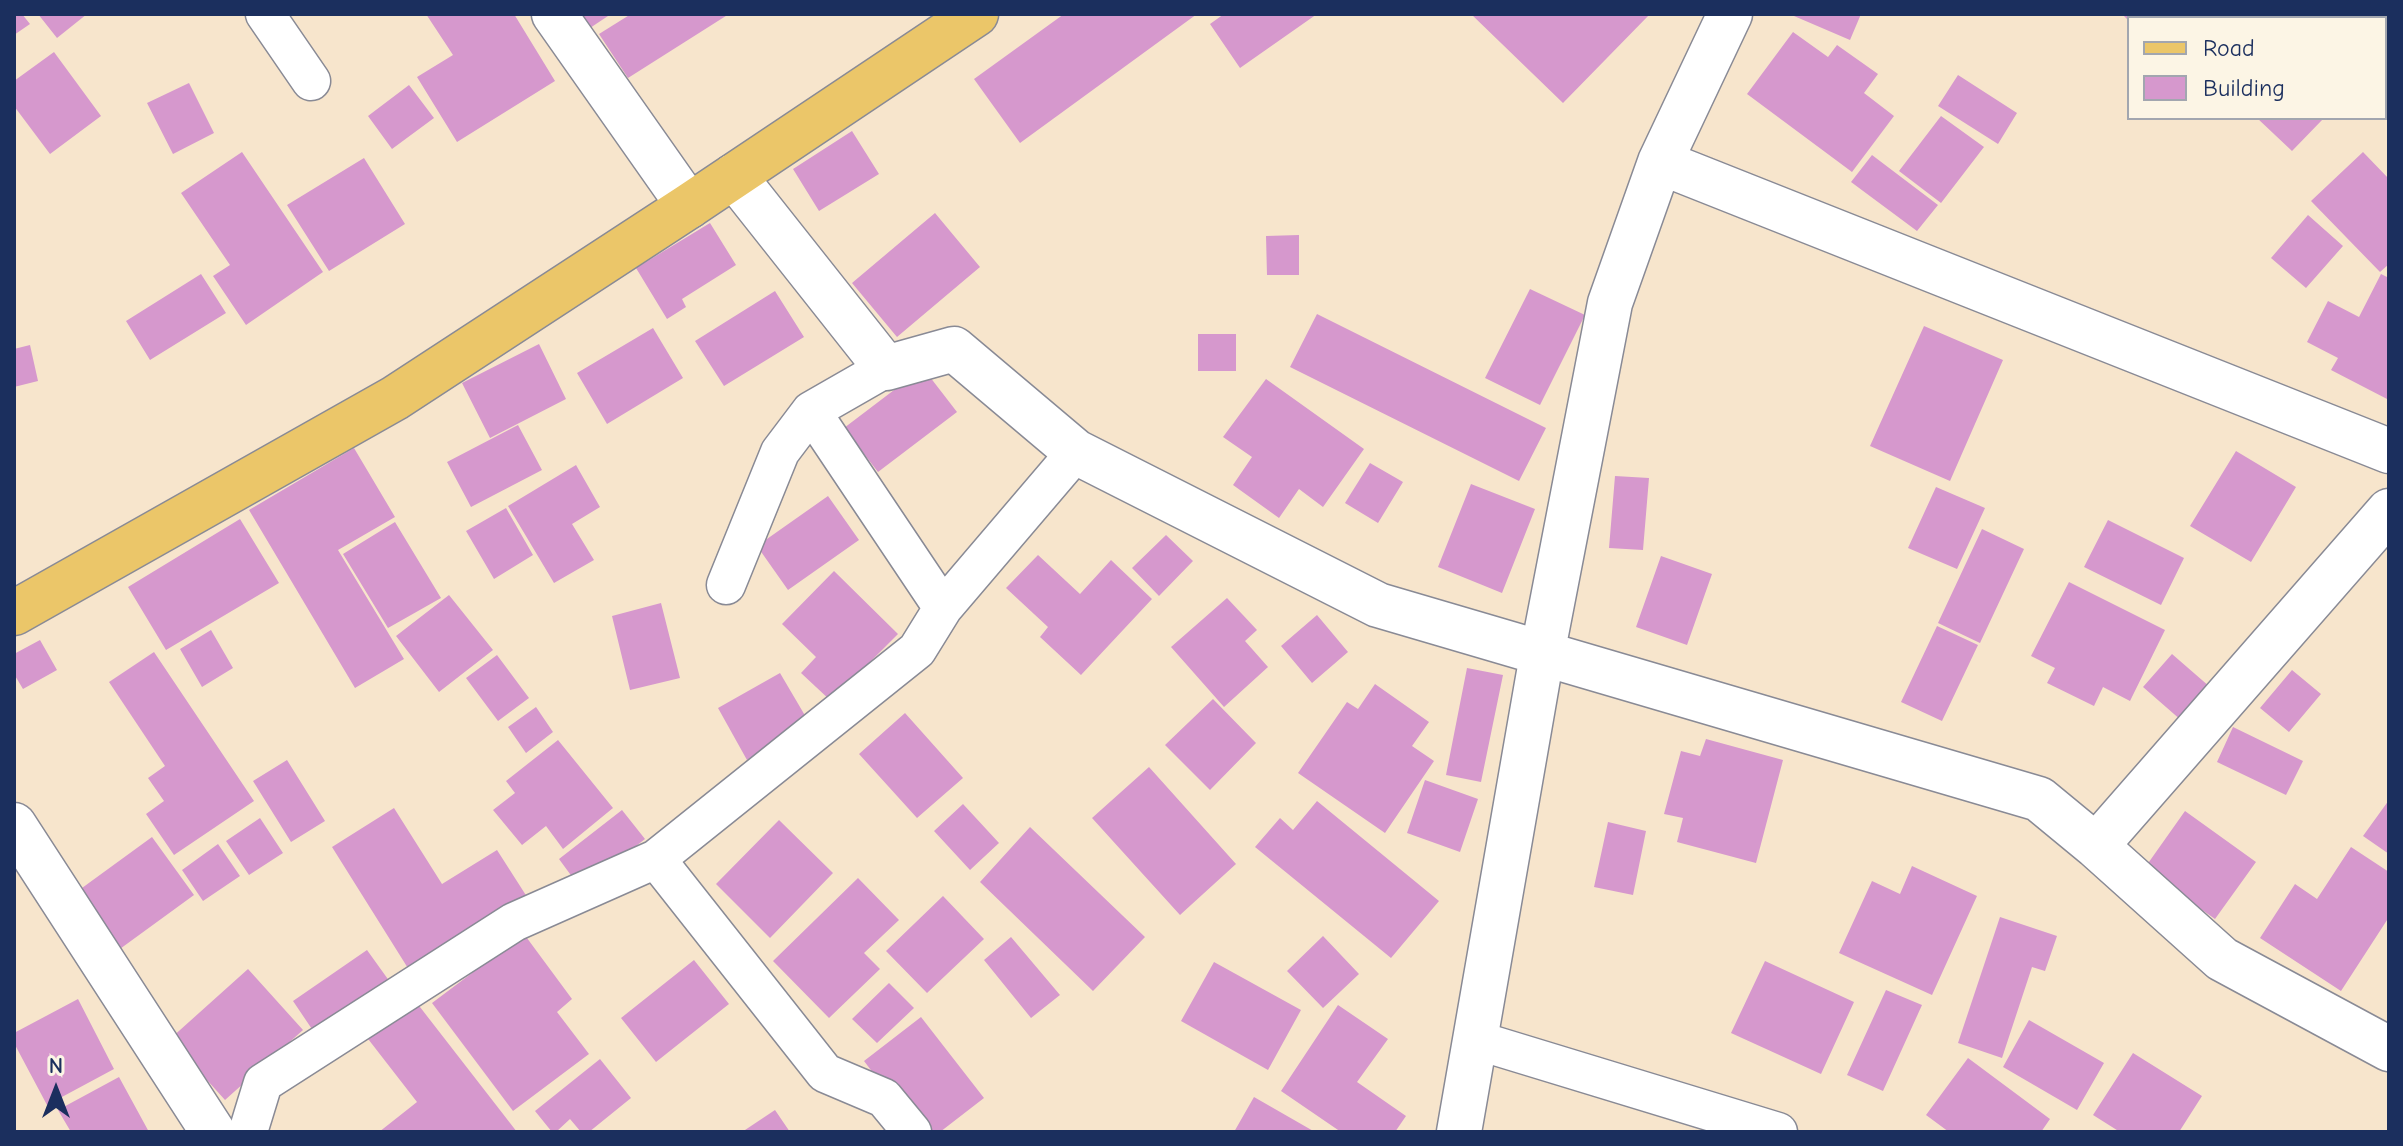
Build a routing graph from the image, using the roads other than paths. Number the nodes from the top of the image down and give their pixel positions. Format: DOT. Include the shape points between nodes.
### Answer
graph roads {
  1 [pos="265,14"];
  2 [pos="554,14"];
  3 [pos="976,14"];
  4 [pos="1730,14"];
  5 [pos="311,81"];
  6 [pos="1660,162"];
  7 [pos="734,176"];
  8 [pos="689,206"];
  9 [pos="886,368"];
  10 [pos="811,411"];
  11 [pos="2389,451"];
  12 [pos="1076,452"];
  13 [pos="2389,511"];
  14 [pos="726,585"];
  15 [pos="943,608"];
  16 [pos="14,613"];
  17 [pos="1542,655"];
  18 [pos="14,825"];
  19 [pos="2096,846"];
  20 [pos="656,859"];
  21 [pos="1476,1040"];
  22 [pos="2389,1049"];
  23 [pos="213,1132"];
  24 [pos="248,1132"];
  25 [pos="912,1132"];
  26 [pos="1459,1132"];
  27 [pos="1778,1132"];
  1 -- 5 [label="lane"];
  2 -- 8 [label="street"];
  3 -- 7 [label="main road"];
  4 -- 6 [label="street"];
  6 -- 11 [label="street"];
  6 -- 17 [label="street" via="1610,303"];
  7 -- 8 [label="main road"];
  7 -- 9 [label="street"];
  8 -- 16 [label="main road" via="395,398"];
  9 -- 10 [label="lane"];
  9 -- 12 [label="street" via="954,349"];
  10 -- 14 [label="lane" via="780,452"];
  10 -- 15 [label="lane"];
  12 -- 15 [label="lane"];
  12 -- 17 [label="street" via="1378,605"];
  13 -- 19 [label="street"];
  15 -- 20 [label="lane" via="917,650"];
  17 -- 19 [label="street" via="2039,799"];
  17 -- 21 [label="street"];
  18 -- 23 [label="street"];
  19 -- 22 [label="street" via="2222,959"];
  20 -- 24 [label="lane" via="514,922 263,1083"];
  20 -- 25 [label="lane" via="825,1073 884,1098"];
  21 -- 26 [label="street"];
  21 -- 27 [label="lane"];
}
